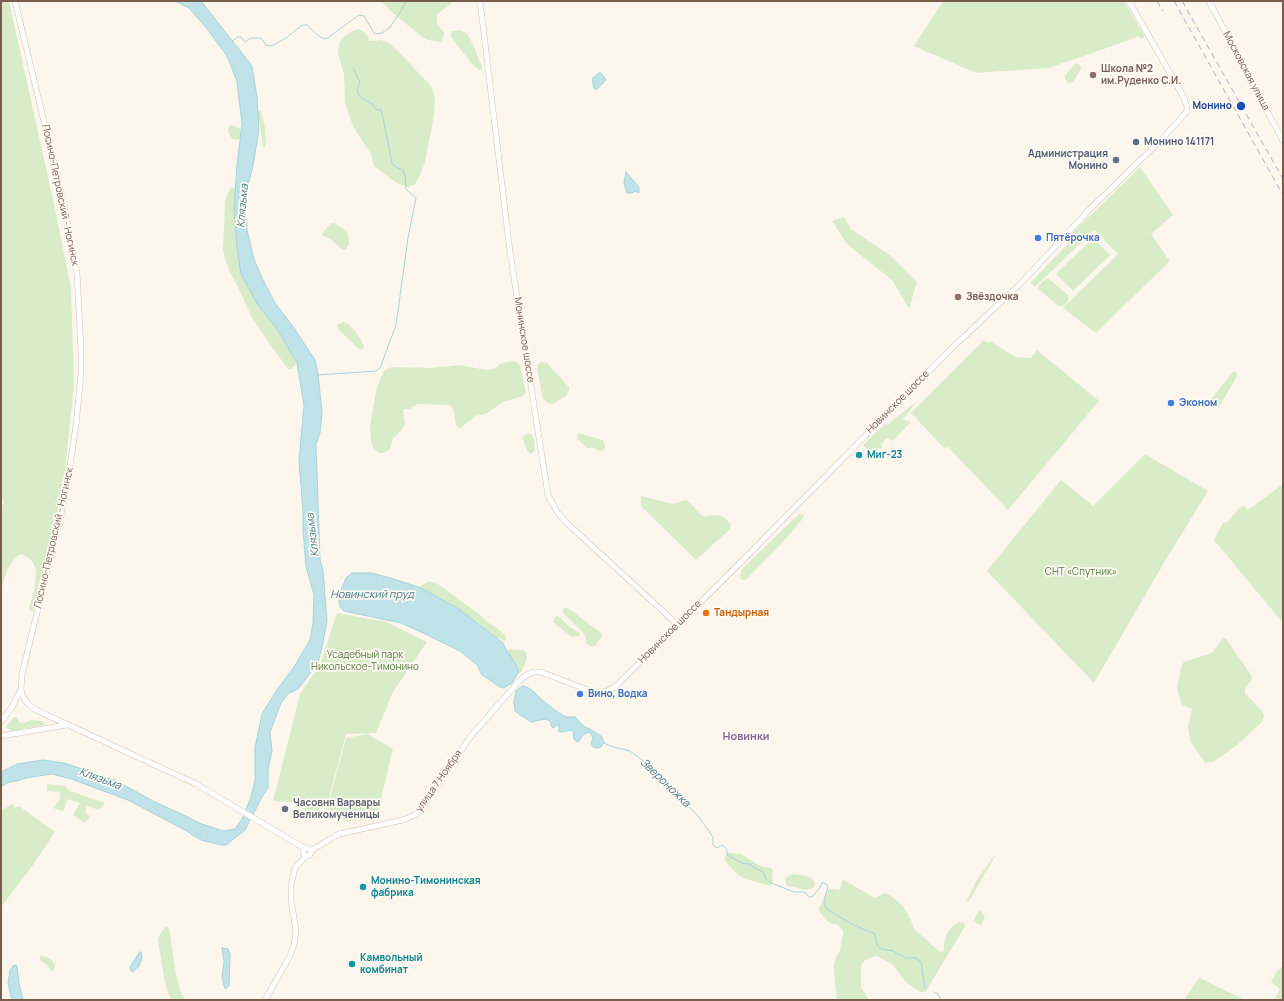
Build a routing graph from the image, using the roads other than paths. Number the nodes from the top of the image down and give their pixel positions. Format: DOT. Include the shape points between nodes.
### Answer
graph roads {
  1 [pos="15,1"];
  2 [pos="480,1"];
  3 [pos="1129,1"];
  4 [pos="1209,1"];
  5 [pos="1283,141"];
  6 [pos="678,625"];
  7 [pos="520,680"];
  8 [pos="21,689"];
  9 [pos="27,703"];
  10 [pos="12,707"];
  11 [pos="1,722"];
  12 [pos="68,725"];
  13 [pos="1,736"];
  14 [pos="304,848"];
  15 [pos="316,848"];
  16 [pos="311,851"];
  17 [pos="306,856"];
  18 [pos="299,862"];
  19 [pos="265,1000"];
  1 -- 8 [label="main road, Лосино-Петровский - Ногинск" via="70,235 77,273 81,351 76,425 67,486 22,674"];
  2 -- 6 [label="main road, Монинское шоссе" via="510,252 548,495 557,512 568,524"];
  3 -- 6 [label="main road, Новинское шоссе" via="1184,98 1187,107 1185,114 1022,282 941,359"];
  4 -- 5 [label="main road, Московская улица"];
  6 -- 7 [label="main road, Новинское шоссе" via="614,687 603,692 589,691 541,672 534,672"];
  7 -- 15 [label="main road, улица 7 Ноября" via="471,736 423,808 415,815 339,834"];
  8 -- 9 [label="main road"];
  8 -- 10 [label="main road"];
  9 -- 10 [label="main road" via="17,703"];
  9 -- 12 [label="main road"];
  10 -- 11 [label="main road"];
  12 -- 13 [label="main road"];
  12 -- 14 [label="main road" via="196,784"];
  14 -- 16 [label="main road"];
  14 -- 17 [label="main road"];
  15 -- 16 [label="main road, улица 7 Ноября"];
  15 -- 18 [label="main road"];
  16 -- 17 [label="main road" via="310,855"];
  17 -- 18 [label="main road"];
  18 -- 19 [label="main road" via="290,888 296,930 294,945"];
}
